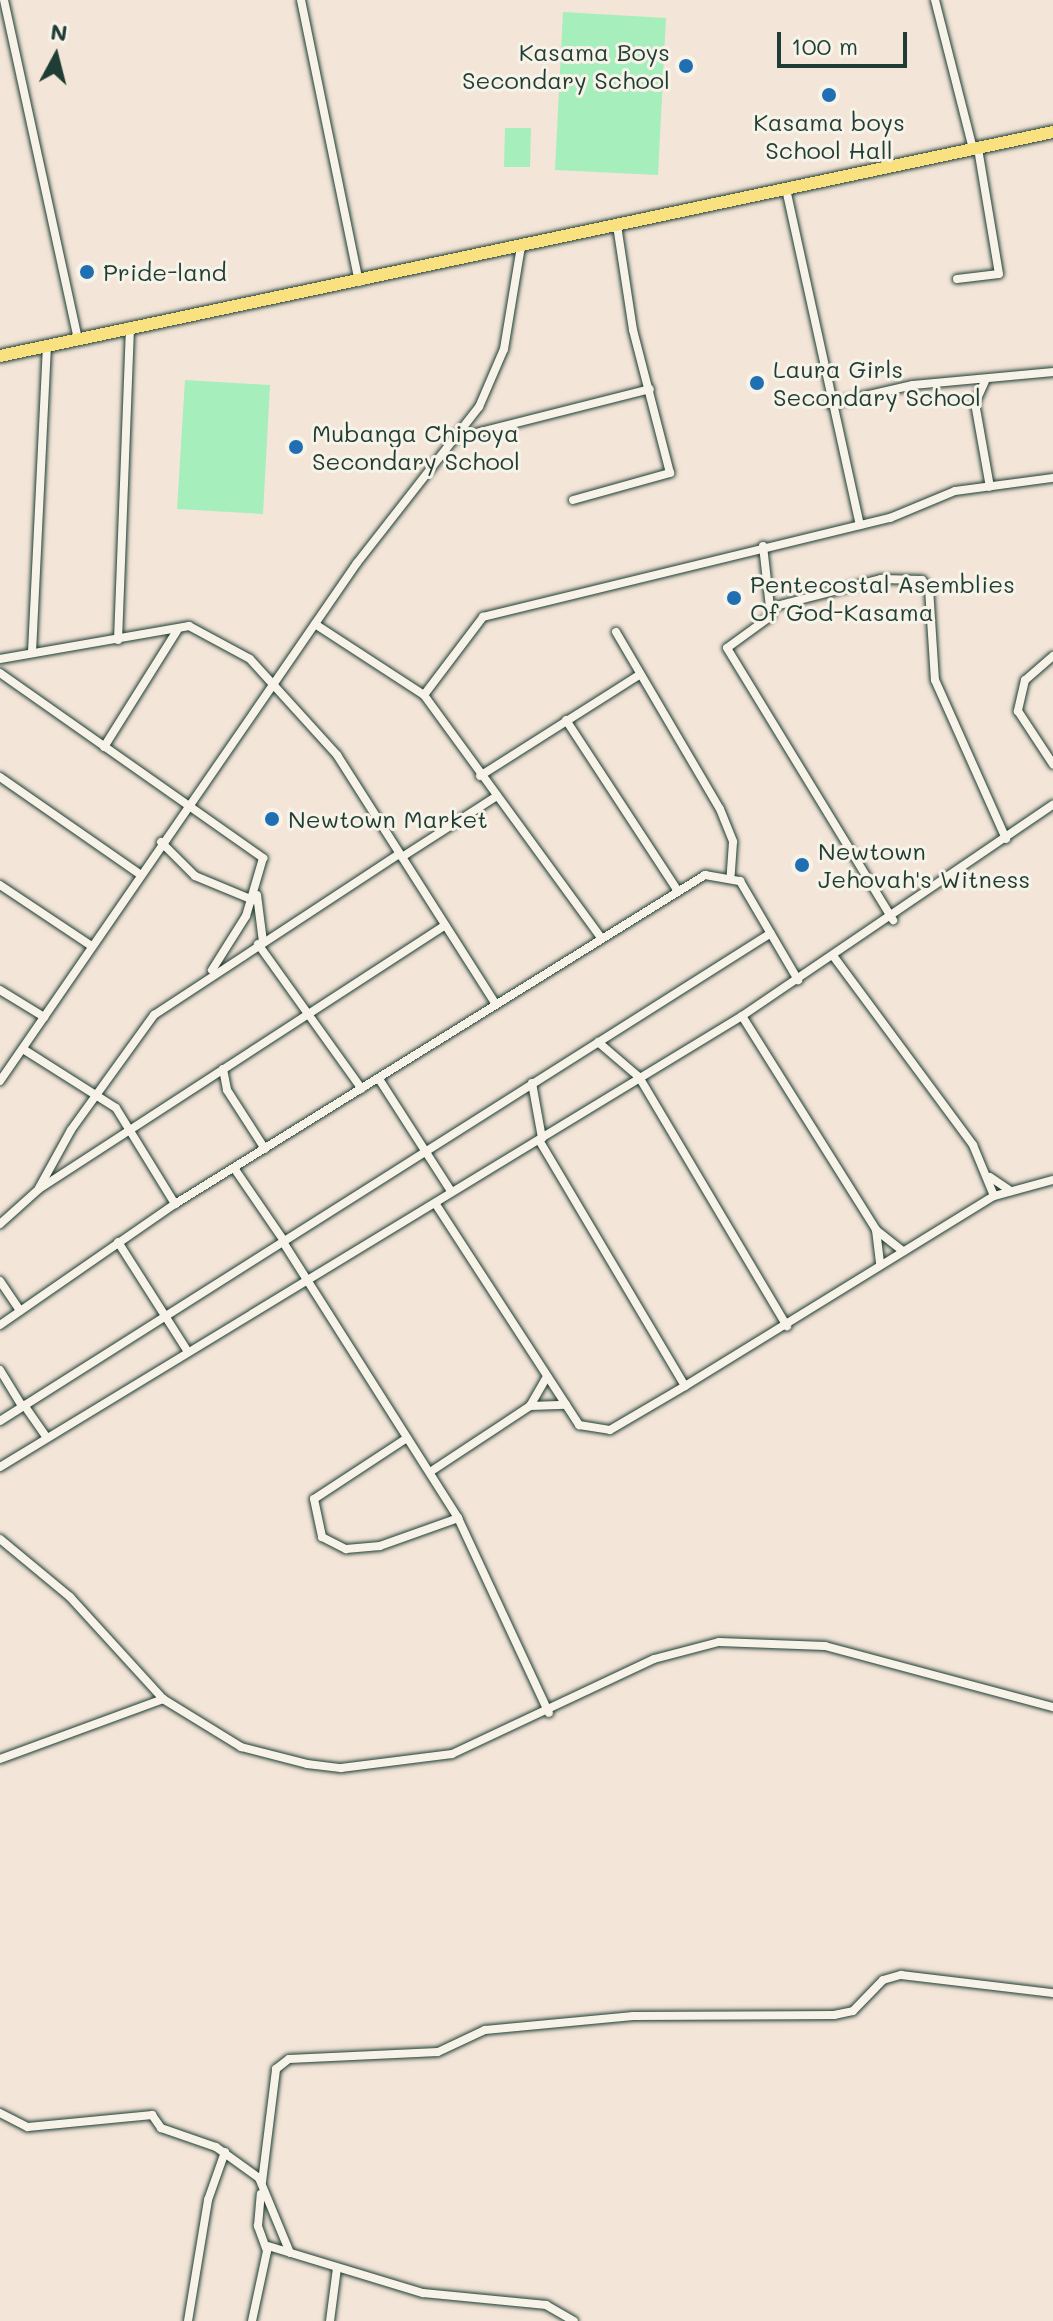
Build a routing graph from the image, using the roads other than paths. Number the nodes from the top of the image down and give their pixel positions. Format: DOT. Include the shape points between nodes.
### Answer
graph roads {
  1 [pos="4,0"];
  2 [pos="301,0"];
  3 [pos="935,0"];
  4 [pos="1053,132"];
  5 [pos="976,148"];
  6 [pos="786,189"];
  7 [pos="617,225"];
  8 [pos="521,246"];
  9 [pos="957,279"];
  10 [pos="359,283"];
  11 [pos="130,326"];
  12 [pos="78,339"];
  13 [pos="47,345"];
  14 [pos="0,356"];
  15 [pos="1053,372"];
  16 [pos="985,381"];
  17 [pos="650,389"];
  18 [pos="830,404"];
  19 [pos="451,440"];
  20 [pos="1053,478"];
  21 [pos="990,487"];
  22 [pos="573,500"];
  23 [pos="860,525"];
  24 [pos="763,546"];
  25 [pos="772,607"];
  26 [pos="315,624"];
  27 [pos="178,629"];
  28 [pos="616,632"];
  29 [pos="118,640"];
  30 [pos="32,652"];
  31 [pos="1053,656"];
  32 [pos="0,659"];
  33 [pos="0,673"];
  34 [pos="639,675"];
  35 [pos="272,686"];
  36 [pos="424,695"];
  37 [pos="566,720"];
  38 [pos="104,747"];
  39 [pos="1053,764"];
  40 [pos="480,776"];
  41 [pos="0,777"];
  42 [pos="497,796"];
  43 [pos="188,803"];
  44 [pos="1053,805"];
  45 [pos="1006,839"];
  46 [pos="161,842"];
  47 [pos="401,856"];
  48 [pos="138,873"];
  49 [pos="731,874"];
  50 [pos="0,885"];
  51 [pos="256,890"];
  52 [pos="678,891"];
  53 [pos="253,900"];
  54 [pos="893,920"];
  55 [pos="445,925"];
  56 [pos="771,933"];
  57 [pos="601,938"];
  58 [pos="260,943"];
  59 [pos="90,945"];
  60 [pos="834,957"];
  61 [pos="211,972"];
  62 [pos="798,980"];
  63 [pos="0,990"];
  64 [pos="495,1003"];
  65 [pos="306,1014"];
  66 [pos="742,1016"];
  67 [pos="44,1017"];
  68 [pos="598,1042"];
  69 [pos="23,1049"];
  70 [pos="223,1069"];
  71 [pos="639,1077"];
  72 [pos="379,1079"];
  73 [pos="0,1081"];
  74 [pos="532,1083"];
  75 [pos="362,1089"];
  76 [pos="97,1095"];
  77 [pos="128,1132"];
  78 [pos="540,1139"];
  79 [pos="265,1149"];
  80 [pos="424,1151"];
  81 [pos="234,1168"];
  82 [pos="990,1177"];
  83 [pos="1053,1180"];
  84 [pos="39,1189"];
  85 [pos="451,1191"];
  86 [pos="1011,1191"];
  87 [pos="994,1196"];
  88 [pos="435,1203"];
  89 [pos="175,1204"];
  90 [pos="0,1224"];
  91 [pos="876,1230"];
  92 [pos="118,1242"];
  93 [pos="283,1242"];
  94 [pos="902,1250"];
  95 [pos="880,1264"];
  96 [pos="0,1281"];
  97 [pos="306,1281"];
  98 [pos="20,1311"];
  99 [pos="166,1315"];
  100 [pos="0,1325"];
  101 [pos="787,1326"];
  102 [pos="188,1352"];
  103 [pos="0,1370"];
  104 [pos="547,1376"];
  105 [pos="685,1386"];
  106 [pos="566,1405"];
  107 [pos="23,1406"];
  108 [pos="530,1406"];
  109 [pos="0,1421"];
  110 [pos="47,1438"];
  111 [pos="407,1438"];
  112 [pos="0,1467"];
  113 [pos="430,1472"];
  114 [pos="458,1518"];
  115 [pos="0,1539"];
  116 [pos="163,1699"];
  117 [pos="1053,1707"];
  118 [pos="549,1713"];
  119 [pos="0,1759"];
  120 [pos="1053,1993"];
  121 [pos="0,2113"];
  122 [pos="225,2152"];
  123 [pos="262,2182"];
  124 [pos="262,2193"];
  125 [pos="268,2246"];
  126 [pos="290,2253"];
  127 [pos="337,2268"];
  128 [pos="188,2321"];
  129 [pos="252,2321"];
  130 [pos="330,2321"];
  131 [pos="574,2321"];
  1 -- 12 [label="street"];
  2 -- 10 [label="street"];
  3 -- 5 [label="street"];
  4 -- 5 [label="main road"];
  5 -- 6 [label="main road"];
  5 -- 9 [label="street" via="999,274"];
  6 -- 7 [label="main road"];
  6 -- 18 [label="street"];
  7 -- 8 [label="main road"];
  7 -- 17 [label="street"];
  8 -- 10 [label="main road"];
  8 -- 19 [label="street" via="496,379"];
  10 -- 11 [label="main road"];
  11 -- 12 [label="main road"];
  11 -- 29 [label="street"];
  12 -- 13 [label="main road"];
  13 -- 14 [label="main road"];
  13 -- 30 [label="street"];
  15 -- 16 [label="street"];
  16 -- 18 [label="street" via="913,385"];
  16 -- 21 [label="street" via="975,403"];
  17 -- 19 [label="street"];
  17 -- 22 [label="street" via="670,473"];
  18 -- 23 [label="street"];
  19 -- 26 [label="street"];
  20 -- 21 [label="street"];
  21 -- 23 [label="street" via="955,491"];
  23 -- 24 [label="street"];
  24 -- 25 [label="street"];
  24 -- 36 [label="street" via="483,617"];
  25 -- 45 [label="street" via="881,579 922,580 929,588 935,680"];
  25 -- 54 [label="street" via="767,621 727,648"];
  26 -- 35 [label="street"];
  26 -- 36 [label="street"];
  27 -- 29 [label="street"];
  27 -- 35 [label="street" via="199,628 250,659"];
  27 -- 38 [label="street"];
  28 -- 34 [label="street"];
  29 -- 30 [label="street"];
  30 -- 32 [label="street"];
  31 -- 39 [label="street" via="1025,680 1018,711"];
  33 -- 38 [label="street"];
  34 -- 37 [label="street"];
  34 -- 49 [label="street" via="720,809 733,842"];
  35 -- 43 [label="street"];
  35 -- 47 [label="street" via="337,755"];
  36 -- 40 [label="street"];
  37 -- 40 [label="street"];
  37 -- 52 [label="street"];
  38 -- 43 [label="street"];
  40 -- 42 [label="street"];
  41 -- 48 [label="street"];
  42 -- 47 [label="street"];
  42 -- 57 [label="street"];
  43 -- 46 [label="street"];
  43 -- 51 [label="street" via="263,858"];
  44 -- 45 [label="street"];
  45 -- 54 [label="street"];
  46 -- 48 [label="street"];
  46 -- 53 [label="street" via="195,876"];
  47 -- 55 [label="street"];
  47 -- 58 [label="street"];
  48 -- 59 [label="street"];
  49 -- 52 [label="street" via="705,875"];
  49 -- 56 [label="street"];
  50 -- 59 [label="street"];
  51 -- 53 [label="street"];
  51 -- 58 [label="street"];
  52 -- 57 [label="street"];
  53 -- 61 [label="street"];
  54 -- 60 [label="street"];
  55 -- 64 [label="street"];
  55 -- 65 [label="street"];
  56 -- 62 [label="street"];
  56 -- 68 [label="street"];
  57 -- 64 [label="street"];
  58 -- 61 [label="street"];
  58 -- 65 [label="street"];
  59 -- 67 [label="street"];
  60 -- 62 [label="street"];
  60 -- 82 [label="street"];
  61 -- 76 [label="street" via="142,1028"];
  62 -- 66 [label="street"];
  63 -- 67 [label="street"];
  64 -- 72 [label="street"];
  65 -- 70 [label="street"];
  65 -- 75 [label="street"];
  66 -- 71 [label="street"];
  66 -- 91 [label="street"];
  67 -- 69 [label="street"];
  68 -- 71 [label="street"];
  68 -- 74 [label="street"];
  69 -- 73 [label="street"];
  69 -- 76 [label="street"];
  70 -- 77 [label="street"];
  70 -- 79 [label="street" via="231,1097"];
  71 -- 78 [label="street"];
  71 -- 101 [label="street"];
  72 -- 75 [label="street"];
  72 -- 80 [label="street"];
  74 -- 78 [label="street"];
  74 -- 80 [label="street"];
  75 -- 79 [label="street"];
  76 -- 77 [label="street" via="116,1108"];
  76 -- 84 [label="street"];
  77 -- 84 [label="street"];
  77 -- 89 [label="street"];
  78 -- 85 [label="street"];
  78 -- 105 [label="street"];
  79 -- 81 [label="street"];
  80 -- 85 [label="street"];
  80 -- 93 [label="street"];
  81 -- 89 [label="street"];
  81 -- 93 [label="street"];
  82 -- 86 [label="street"];
  82 -- 87 [label="street"];
  83 -- 86 [label="street"];
  84 -- 90 [label="street"];
  85 -- 88 [label="street"];
  86 -- 87 [label="street"];
  87 -- 94 [label="street"];
  88 -- 97 [label="street"];
  88 -- 104 [label="street"];
  89 -- 92 [label="street"];
  91 -- 94 [label="street"];
  91 -- 95 [label="street"];
  92 -- 98 [label="street"];
  92 -- 99 [label="street"];
  93 -- 97 [label="street"];
  93 -- 99 [label="street"];
  94 -- 95 [label="street"];
  95 -- 101 [label="street"];
  96 -- 98 [label="street"];
  97 -- 102 [label="street"];
  97 -- 111 [label="street"];
  98 -- 100 [label="street"];
  99 -- 102 [label="street"];
  99 -- 107 [label="street"];
  101 -- 105 [label="street"];
  102 -- 110 [label="street"];
  103 -- 107 [label="street"];
  104 -- 106 [label="street"];
  104 -- 108 [label="street"];
  105 -- 106 [label="street" via="604,1431 579,1425"];
  106 -- 108 [label="street"];
  107 -- 109 [label="street"];
  107 -- 110 [label="street"];
  108 -- 113 [label="street"];
  110 -- 112 [label="street"];
  111 -- 113 [label="street"];
  111 -- 114 [label="street" via="314,1499 322,1537 346,1549 380,1546"];
  113 -- 114 [label="street"];
  114 -- 118 [label="street"];
  115 -- 116 [label="street" via="70,1597"];
  116 -- 118 [label="street" via="210,1732 270,1758 341,1768 452,1754"];
  116 -- 119 [label="street"];
  117 -- 118 [label="street" via="847,1650 767,1641 679,1649"];
  120 -- 123 [label="street" via="901,1975 883,1980 853,2011 834,2015 633,2016 485,2030 438,2052 289,2059 276,2069"];
  121 -- 122 [label="street" via="28,2127 149,2114 164,2131"];
  122 -- 123 [label="street"];
  122 -- 128 [label="street" via="208,2200"];
  123 -- 124 [label="street"];
  124 -- 125 [label="street" via="258,2226"];
  124 -- 126 [label="street"];
  125 -- 126 [label="street"];
  125 -- 129 [label="street"];
  126 -- 127 [label="street"];
  127 -- 130 [label="street"];
  127 -- 131 [label="street" via="423,2293 546,2305"];
}
